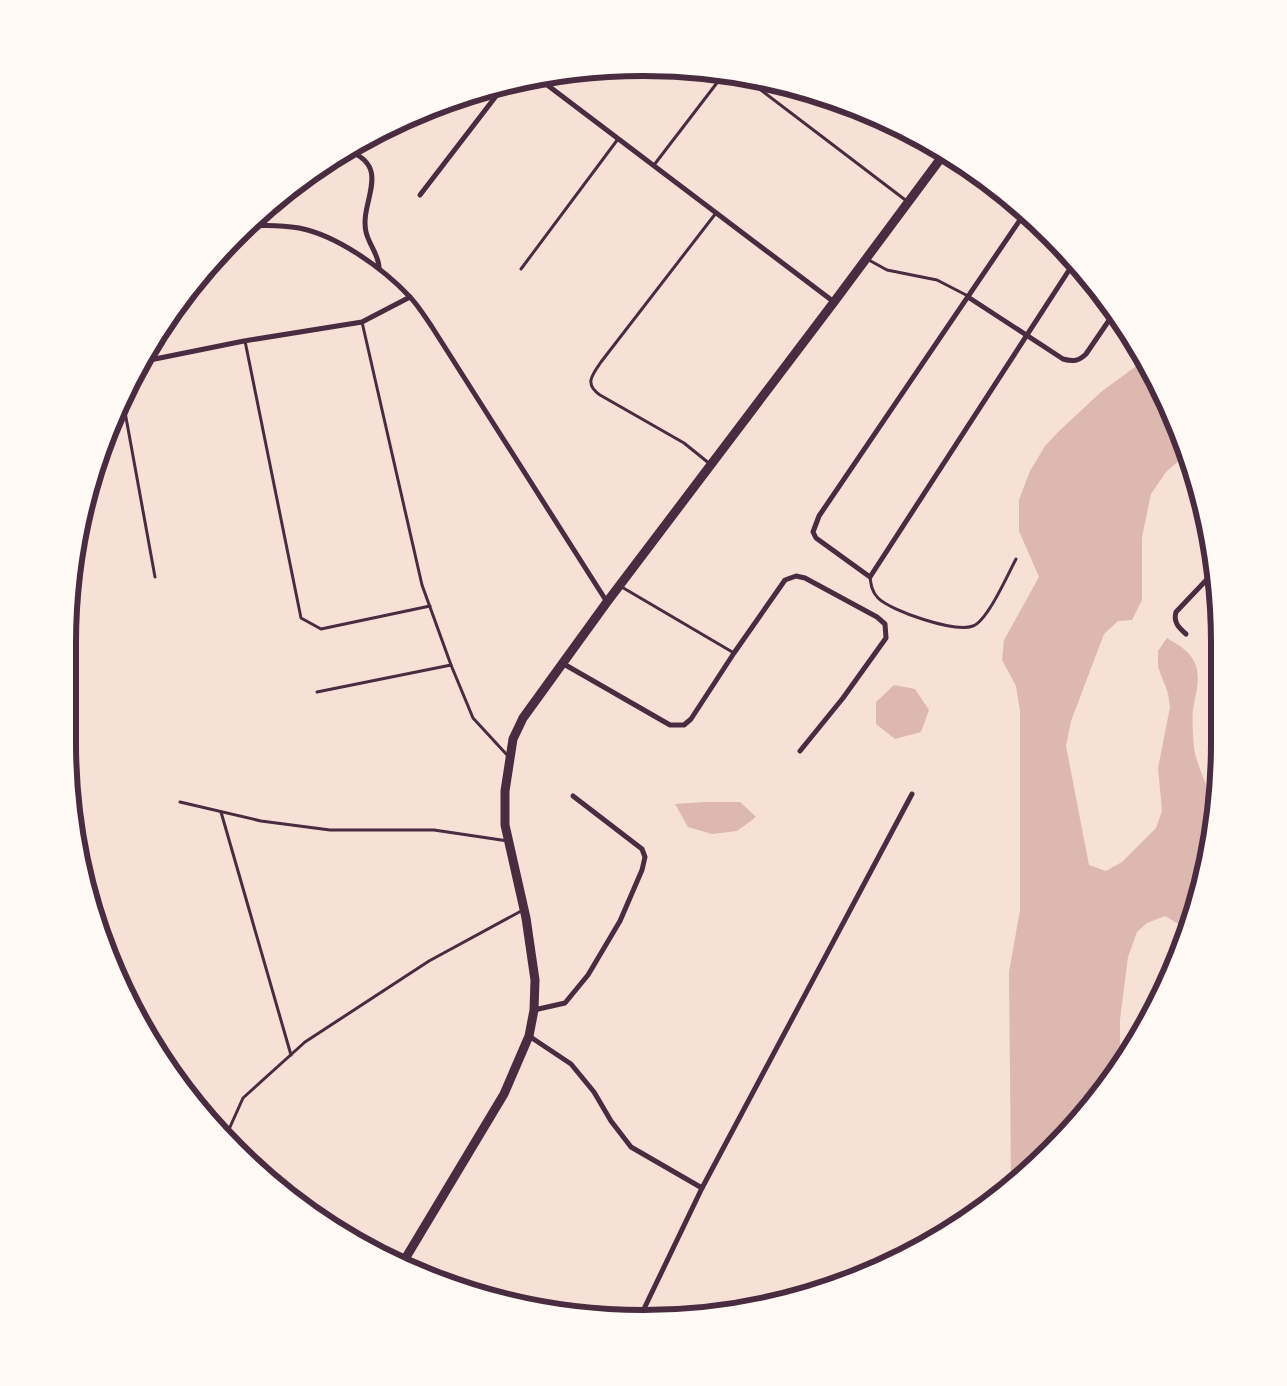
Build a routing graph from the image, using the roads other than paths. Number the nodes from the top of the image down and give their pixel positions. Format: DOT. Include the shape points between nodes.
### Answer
graph roads {
  1 [pos="718,81"];
  2 [pos="547,85"];
  3 [pos="758,88"];
  4 [pos="495,97"];
  5 [pos="619,138"];
  6 [pos="355,155"];
  7 [pos="940,160"];
  8 [pos="654,165"];
  9 [pos="420,194"];
  10 [pos="908,202"];
  11 [pos="717,212"];
  12 [pos="1020,219"];
  13 [pos="260,226"];
  14 [pos="867,258"];
  15 [pos="379,268"];
  16 [pos="521,269"];
  17 [pos="1070,269"];
  18 [pos="410,297"];
  19 [pos="968,297"];
  20 [pos="834,302"];
  21 [pos="1110,320"];
  22 [pos="362,322"];
  23 [pos="1027,336"];
  24 [pos="244,341"];
  25 [pos="152,360"];
  26 [pos="125,413"];
  27 [pos="711,464"];
  28 [pos="1016,558"];
  29 [pos="154,577"];
  30 [pos="870,577"];
  31 [pos="1207,578"];
  32 [pos="619,585"];
  33 [pos="607,602"];
  34 [pos="430,606"];
  35 [pos="1186,634"];
  36 [pos="734,653"];
  37 [pos="562,663"];
  38 [pos="451,665"];
  39 [pos="317,692"];
  40 [pos="800,751"];
  41 [pos="510,758"];
  42 [pos="912,794"];
  43 [pos="573,796"];
  44 [pos="180,802"];
  45 [pos="221,812"];
  46 [pos="509,841"];
  47 [pos="524,909"];
  48 [pos="534,1010"];
  49 [pos="529,1036"];
  50 [pos="291,1055"];
  51 [pos="229,1130"];
  52 [pos="702,1188"];
  53 [pos="406,1257"];
  54 [pos="643,1310"];
  1 -- 8 [label="lane"];
  2 -- 5 [label="street"];
  3 -- 10 [label="lane"];
  4 -- 9 [label="street"];
  5 -- 8 [label="street"];
  5 -- 16 [label="lane"];
  6 -- 15 [label="street" via="363,160 372,174 365,220 366,233"];
  7 -- 10 [label="street"];
  8 -- 11 [label="street"];
  10 -- 14 [label="street"];
  11 -- 20 [label="street"];
  11 -- 27 [label="lane" via="601,362 590,382 600,395 684,443"];
  12 -- 19 [label="street"];
  13 -- 15 [label="street" via="300,228 338,243"];
  14 -- 19 [label="lane" via="887,270 937,280"];
  14 -- 20 [label="street"];
  15 -- 18 [label="street"];
  17 -- 23 [label="street"];
  18 -- 22 [label="street"];
  18 -- 33 [label="street"];
  19 -- 23 [label="street"];
  19 -- 30 [label="street" via="814,526 816,538"];
  20 -- 27 [label="street"];
  21 -- 23 [label="street" via="1081,359 1063,359"];
  22 -- 24 [label="street"];
  22 -- 34 [label="lane" via="422,585"];
  23 -- 30 [label="street"];
  24 -- 25 [label="street"];
  24 -- 34 [label="lane" via="301,618 321,628"];
  26 -- 29 [label="lane"];
  27 -- 32 [label="street"];
  28 -- 30 [label="lane" via="986,614 972,626 955,628 895,608 879,598 872,589"];
  31 -- 35 [label="street" via="1176,612 1174,618"];
  32 -- 33 [label="street"];
  32 -- 36 [label="lane"];
  33 -- 37 [label="street"];
  34 -- 38 [label="lane"];
  36 -- 37 [label="street" via="684,725 670,725"];
  36 -- 40 [label="street" via="791,576 805,578 885,624 886,638"];
  37 -- 41 [label="street" via="523,718 513,739"];
  38 -- 39 [label="lane"];
  38 -- 41 [label="lane" via="473,718"];
  41 -- 46 [label="street" via="505,791 505,825"];
  42 -- 52 [label="street"];
  43 -- 48 [label="street" via="642,849 645,856 620,921 588,975 565,1003"];
  44 -- 45 [label="lane"];
  45 -- 46 [label="lane" via="330,830 434,830"];
  45 -- 50 [label="lane"];
  46 -- 47 [label="street"];
  47 -- 48 [label="street" via="535,980"];
  47 -- 50 [label="lane" via="430,961 305,1042"];
  48 -- 49 [label="street"];
  49 -- 52 [label="street" via="572,1064 631,1147"];
  49 -- 53 [label="street" via="504,1094"];
  50 -- 51 [label="lane" via="243,1098"];
  52 -- 54 [label="street"];
}
